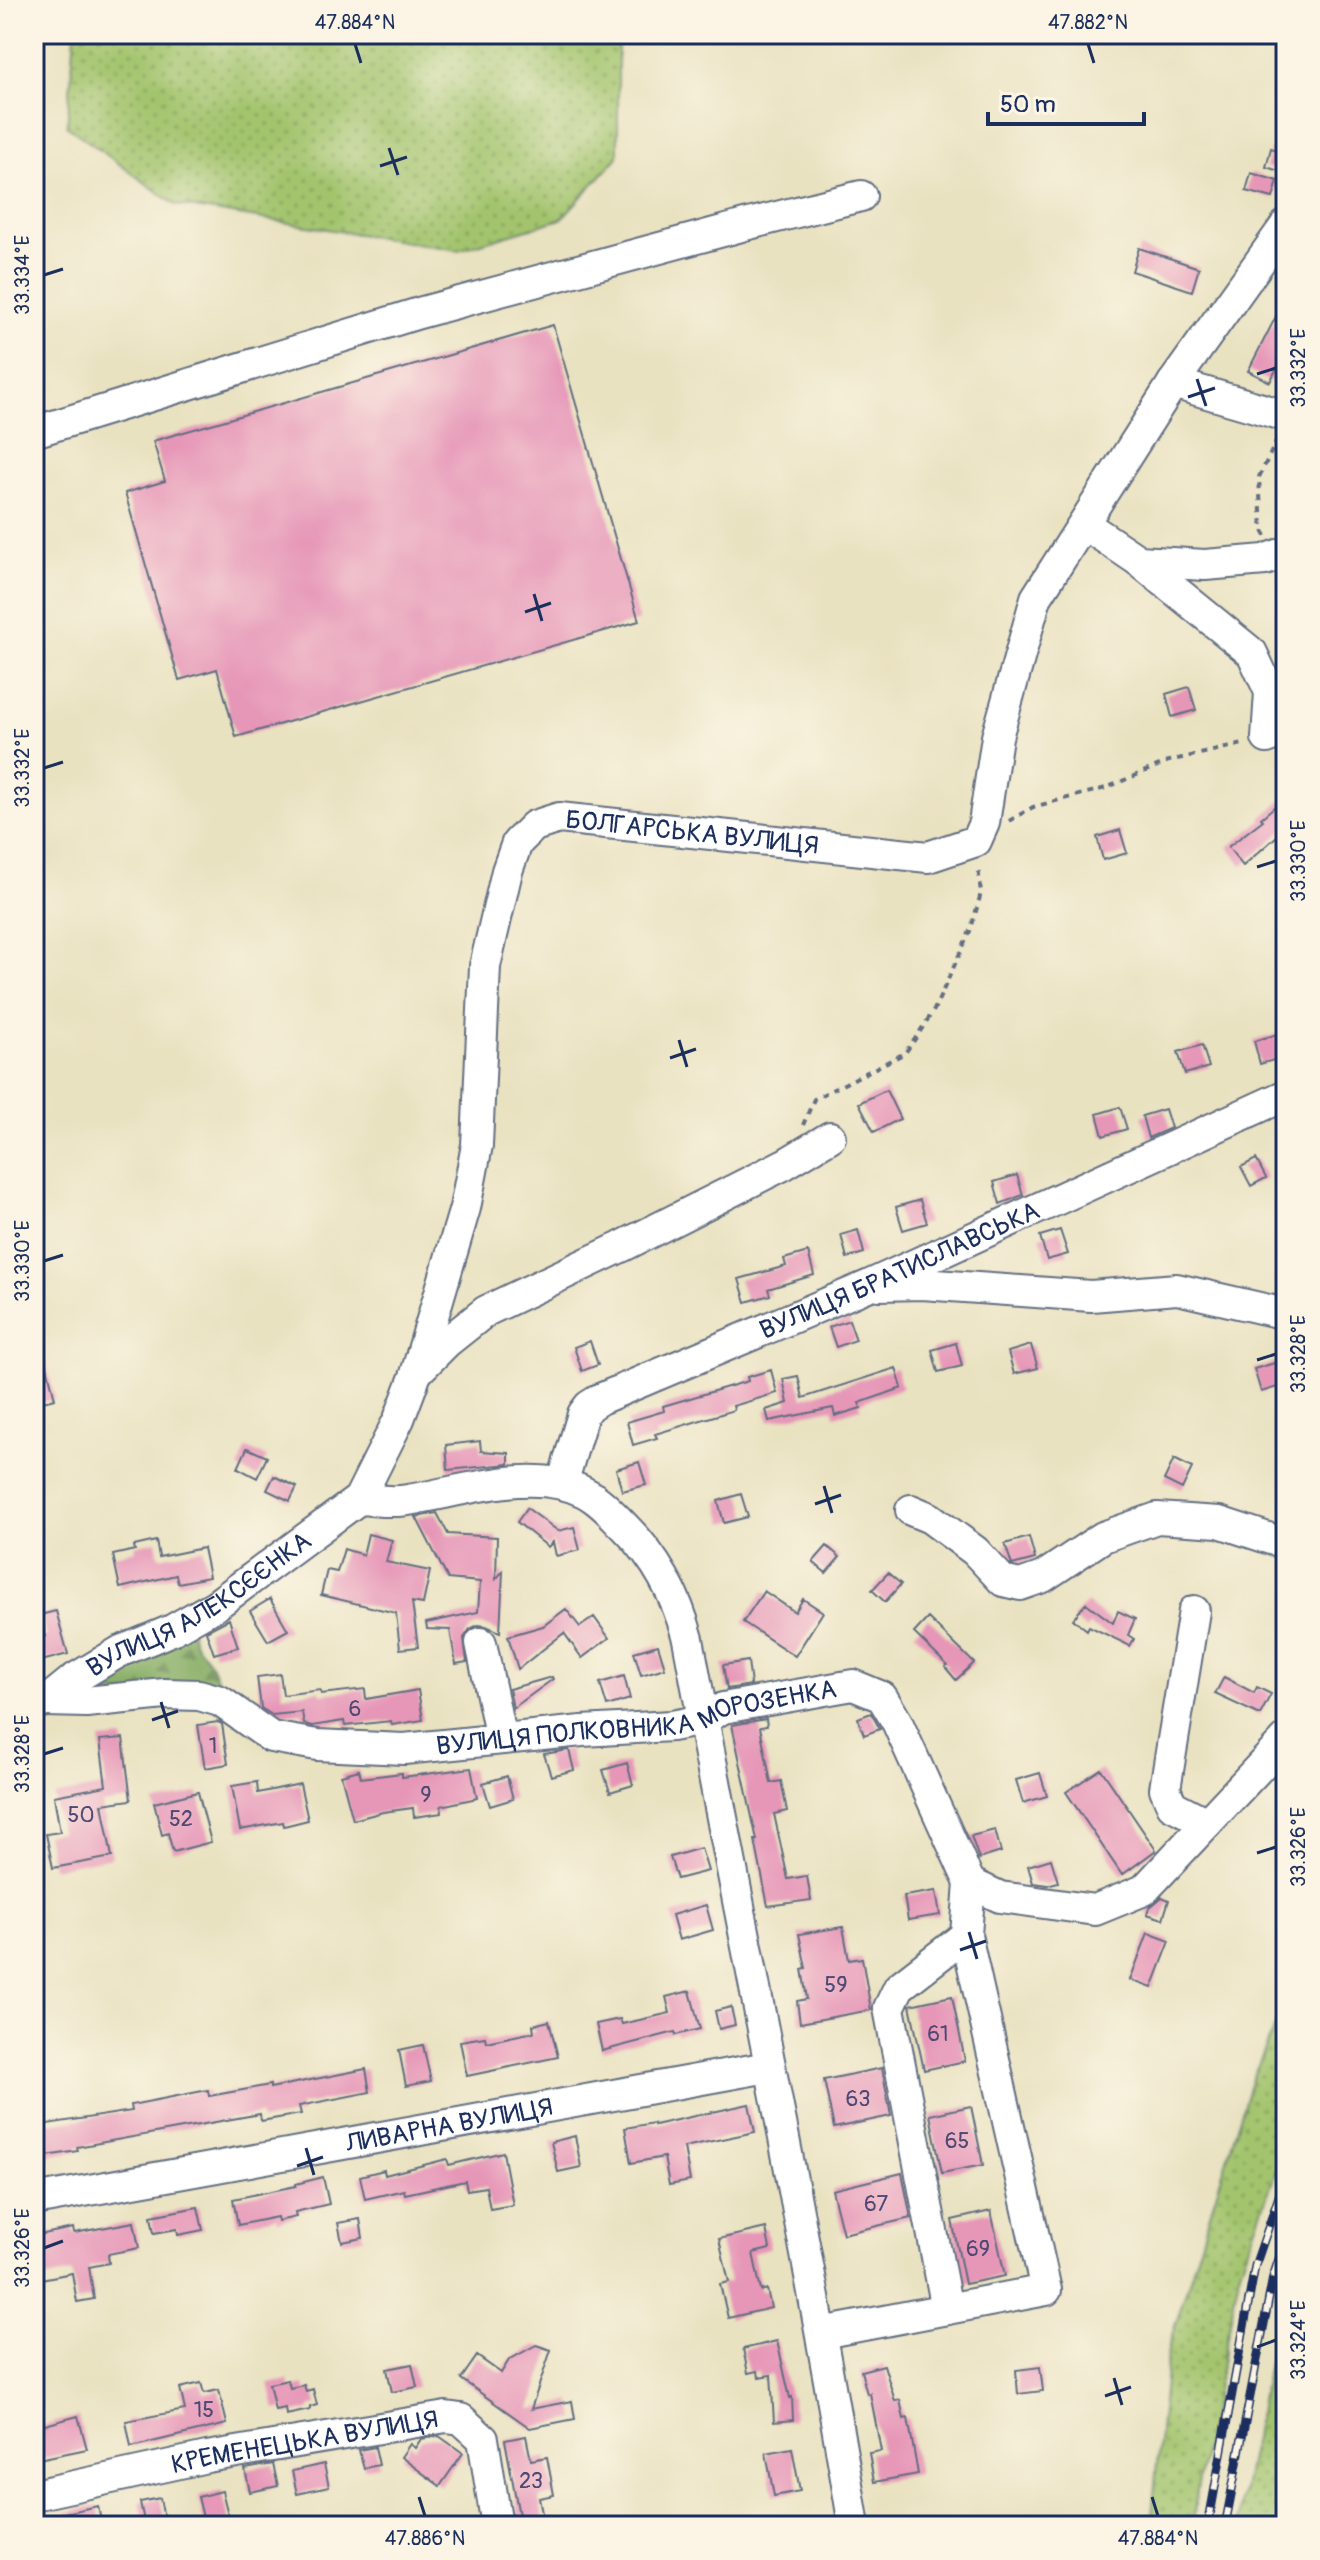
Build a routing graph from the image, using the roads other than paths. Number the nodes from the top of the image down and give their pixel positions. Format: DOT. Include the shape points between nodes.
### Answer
graph roads {
  1 [pos="861,196"];
  2 [pos="1286,225"];
  3 [pos="1173,383"];
  4 [pos="1283,426"];
  5 [pos="34,432"];
  6 [pos="1084,524"];
  7 [pos="1280,554"];
  8 [pos="1139,561"];
  9 [pos="1267,738"];
  10 [pos="1286,1095"];
  11 [pos="816,1131"];
  12 [pos="870,1285"];
  13 [pos="1286,1314"];
  14 [pos="416,1374"];
  15 [pos="562,1484"];
  16 [pos="359,1499"];
  17 [pos="911,1510"];
  18 [pos="1286,1544"];
  19 [pos="1194,1611"];
  20 [pos="481,1643"];
  21 [pos="40,1702"];
  22 [pos="703,1720"];
  23 [pos="501,1739"];
  24 [pos="1286,1739"];
  25 [pos="1207,1823"];
  26 [pos="970,1883"];
  27 [pos="966,1935"];
  28 [pos="768,2067"];
  29 [pos="34,2200"];
  30 [pos="947,2309"];
  31 [pos="822,2333"];
  32 [pos="34,2495"];
  33 [pos="497,2526"];
  34 [pos="854,2526"];
  1 -- 5 [label="street" via="419,313"];
  2 -- 3 [label="street"];
  3 -- 4 [label="street"];
  3 -- 6 [label="street"];
  6 -- 8 [label="street"];
  6 -- 14 [label="street, БОЛГАРСЬКА ВУЛИЦЯ" via="1036,598 997,737 984,823 976,841 928,857 559,818 534,826 517,843 485,966 477,1145 465,1208"];
  7 -- 8 [label="street" via="1205,565"];
  8 -- 9 [label="street" via="1252,653 1270,692"];
  10 -- 12 [label="street, ВУЛИЦЯ БРАТИСЛАВСЬКА"];
  11 -- 14 [label="street" via="772,1171 486,1311"];
  12 -- 13 [label="street" via="1091,1296 1177,1289"];
  12 -- 15 [label="street, ВУЛИЦЯ БРАТИСЛАВСЬКА" via="589,1406 577,1428"];
  14 -- 16 [label="street, БОЛГАРСЬКА ВУЛИЦЯ"];
  15 -- 16 [label="street" via="482,1484 405,1501"];
  15 -- 22 [label="street" via="606,1507 662,1575 683,1619"];
  16 -- 21 [label="street, ВУЛИЦЯ АЛЕКСЄЄНКА" via="216,1605 119,1652"];
  17 -- 18 [label="street" via="975,1551 1003,1581 1020,1585 1043,1577 1103,1537 1157,1518 1219,1522"];
  19 -- 25 [label="street" via="1165,1789 1172,1805"];
  20 -- 23 [label="street"];
  21 -- 23 [label="street, ВУЛИЦЯ ПОЛКОВНИКА МОРОЗЕНКА" via="199,1695 220,1701 271,1737 317,1745 404,1749"];
  22 -- 23 [label="street, ВУЛИЦЯ ПОЛКОВНИКА МОРОЗЕНКА"];
  22 -- 26 [label="street, ВУЛИЦЯ ПОЛКОВНИКА МОРОЗЕНКА" via="723,1708 853,1685 882,1697"];
  22 -- 28 [label="street"];
  24 -- 25 [label="street"];
  25 -- 26 [label="street" via="1144,1890 1095,1910 1000,1897"];
  26 -- 27 [label="street"];
  27 -- 30 [label="street" via="899,1987 889,2008"];
  27 -- 30 [label="street" via="1046,2290"];
  28 -- 29 [label="street, ЛИВАРНА ВУЛИЦЯ"];
  28 -- 31 [label="street"];
  30 -- 31 [label="street"];
  31 -- 34 [label="street"];
  32 -- 33 [label="street, КРЕМЕНЕЦЬКА ВУЛИЦЯ" via="207,2457 446,2417 461,2419 483,2439"];
}
